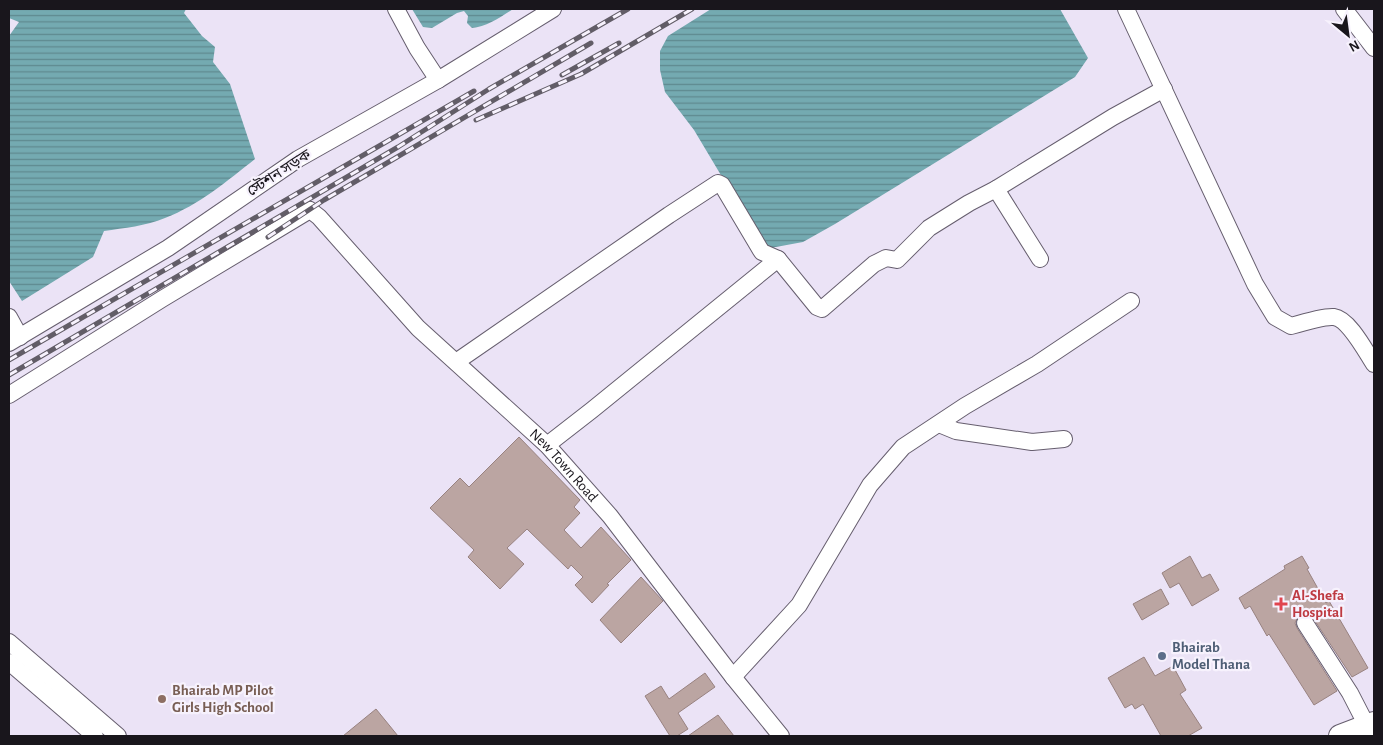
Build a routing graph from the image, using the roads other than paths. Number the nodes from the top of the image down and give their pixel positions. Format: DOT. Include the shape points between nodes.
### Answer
graph roads {
  1 [pos="396,9"];
  2 [pos="553,9"];
  3 [pos="1126,9"];
  4 [pos="1344,9"];
  5 [pos="1374,48"];
  6 [pos="438,80"];
  7 [pos="1164,89"];
  8 [pos="996,189"];
  9 [pos="778,259"];
  10 [pos="1040,259"];
  11 [pos="1131,301"];
  12 [pos="9,317"];
  13 [pos="14,340"];
  14 [pos="456,362"];
  15 [pos="1374,364"];
  16 [pos="9,395"];
  17 [pos="939,424"];
  18 [pos="1064,439"];
  19 [pos="547,445"];
  20 [pos="1305,624"];
  21 [pos="9,642"];
  22 [pos="9,662"];
  23 [pos="734,677"];
  24 [pos="1371,724"];
  25 [pos="95,736"];
  26 [pos="118,736"];
  27 [pos="781,736"];
  28 [pos="1340,736"];
  1 -- 6 [label="street" via="416,48"];
  2 -- 6 [label="street, স্টেশন সড়ক"];
  3 -- 7 [label="street"];
  4 -- 5 [label="street"];
  6 -- 13 [label="street, স্টেশন সড়ক" via="298,159 168,248"];
  7 -- 8 [label="street"];
  7 -- 15 [label="street" via="1255,284 1275,317 1291,326 1332,316 1341,318"];
  8 -- 9 [label="street" via="929,228 898,260 886,258 874,264 822,309"];
  8 -- 10 [label="street"];
  9 -- 14 [label="street" via="762,252 722,185 718,184"];
  9 -- 19 [label="street"];
  11 -- 17 [label="street"];
  12 -- 13 [label="street"];
  14 -- 16 [label="street, New Town Road" via="418,328 310,210"];
  14 -- 19 [label="street, New Town Road"];
  17 -- 18 [label="street" via="956,431 1032,442"];
  17 -- 23 [label="street" via="903,447 870,485 799,605"];
  19 -- 23 [label="street, New Town Road" via="610,516"];
  20 -- 24 [label="street"];
  21 -- 26 [label="street"];
  22 -- 25 [label="street"];
  23 -- 27 [label="street, New Town Road"];
  24 -- 28 [label="highway"];
}
